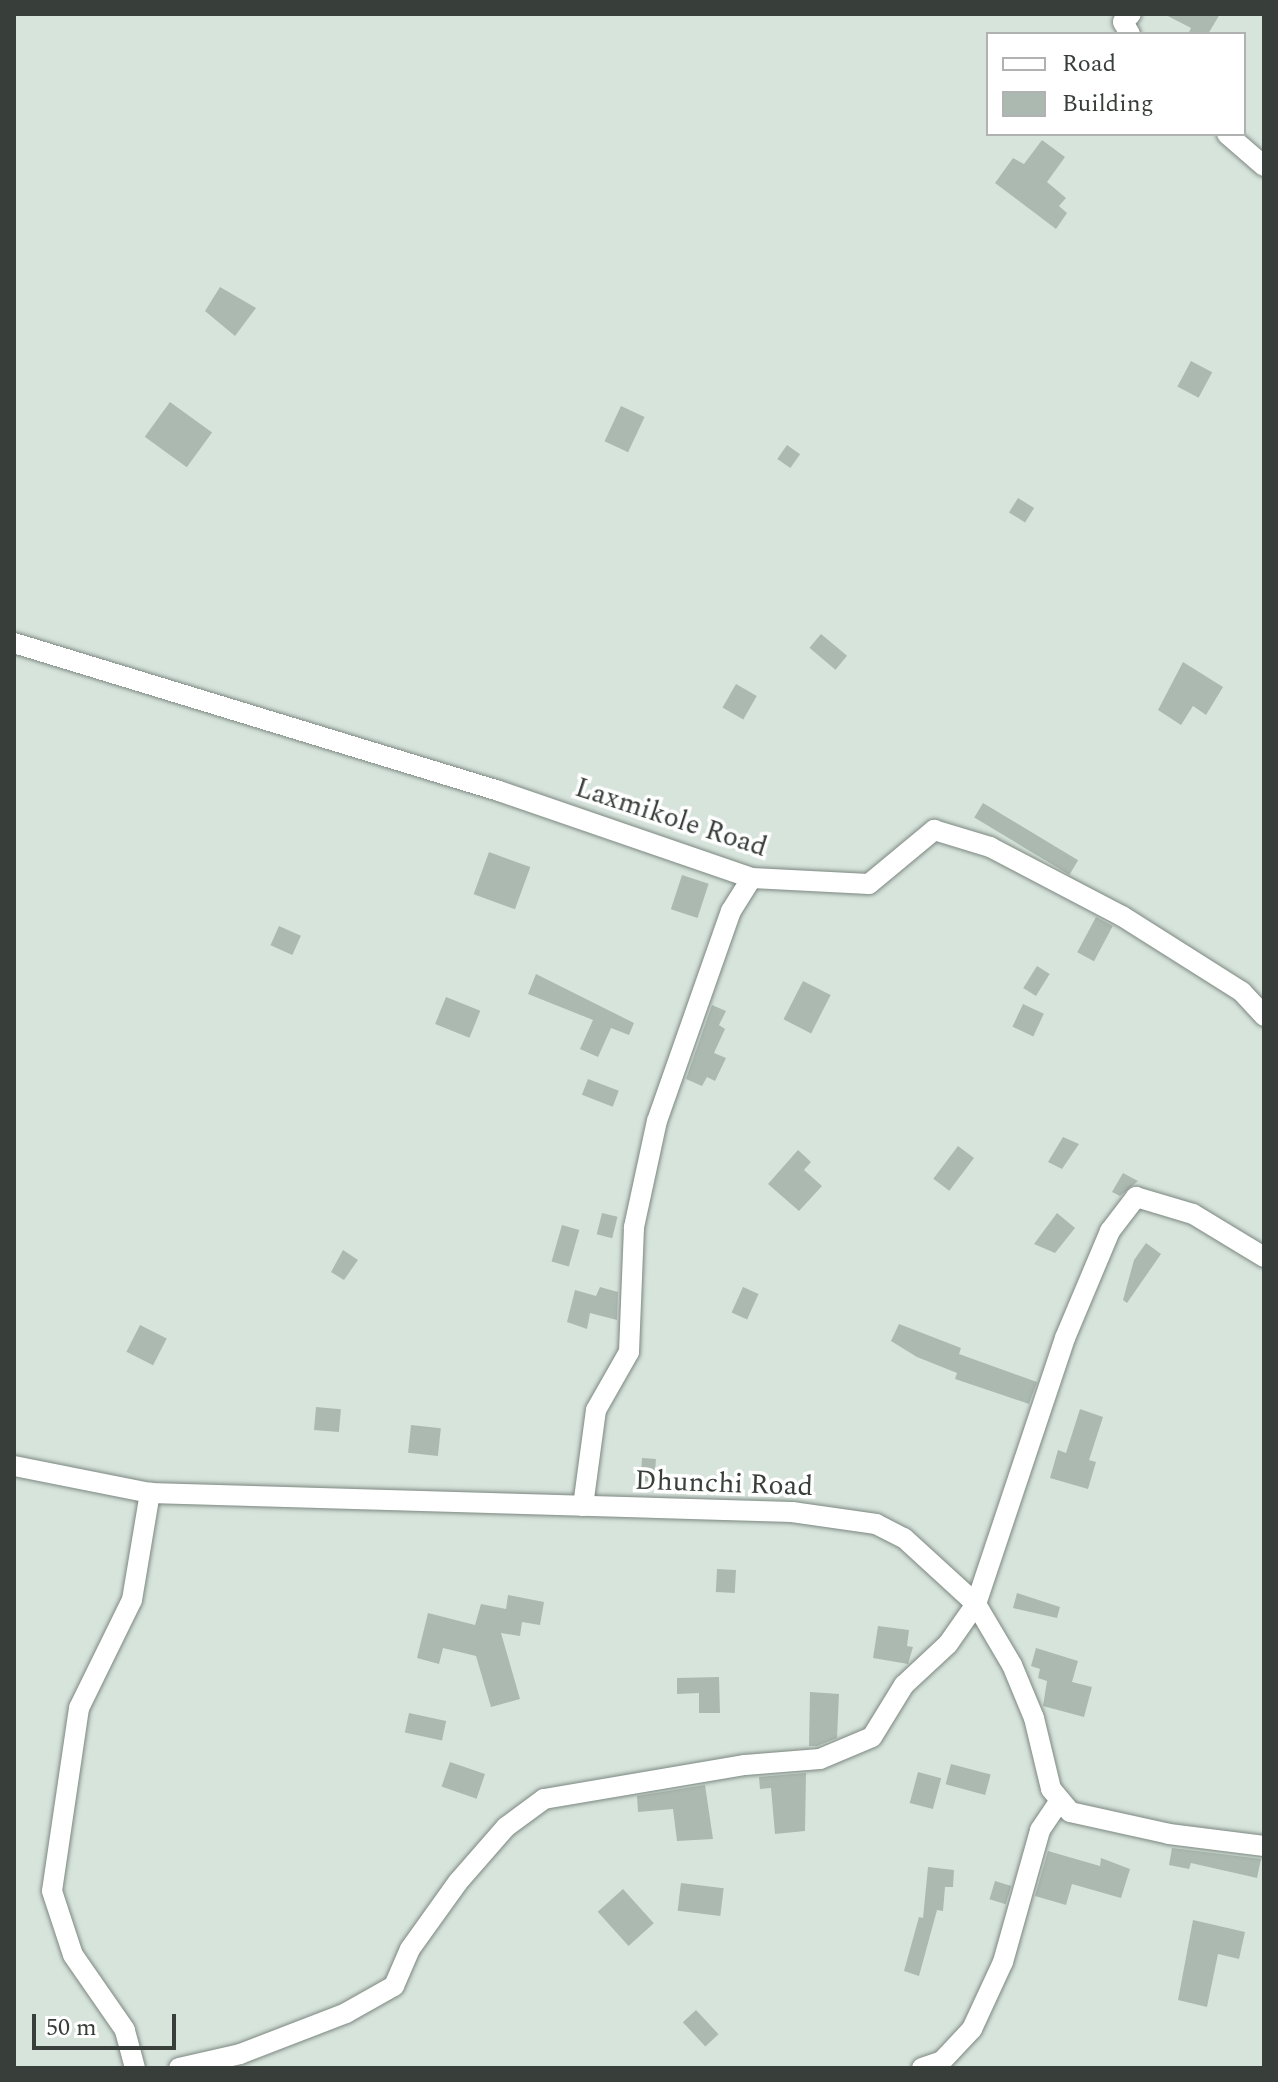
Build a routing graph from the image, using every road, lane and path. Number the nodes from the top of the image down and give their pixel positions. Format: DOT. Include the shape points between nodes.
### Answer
graph roads {
  1 [pos="1131,14"];
  2 [pos="1129,32"];
  3 [pos="1229,136"];
  4 [pos="1264,166"];
  5 [pos="14,643"];
  6 [pos="752,878"];
  7 [pos="1264,1016"];
  8 [pos="1264,1257"];
  9 [pos="14,1466"];
  10 [pos="150,1493"];
  11 [pos="583,1506"];
  12 [pos="976,1604"];
  13 [pos="1059,1802"];
  14 [pos="1264,1846"];
  15 [pos="937,2066"];
  16 [pos="135,2068"];
  17 [pos="179,2068"];
  1 -- 2 [label="street" via="1123,22"];
  3 -- 4 [label="street"];
  5 -- 6 [label="street, Laxmikole Road" via="499,791"];
  6 -- 7 [label="street, Laxmikole Road" via="869,884 934,830 990,847 1122,916 1242,992"];
  6 -- 11 [label="street" via="731,911 657,1121 634,1227 629,1352 596,1410"];
  8 -- 12 [label="street" via="1193,1214 1136,1197 1110,1231 1065,1338"];
  9 -- 10 [label="street, Dhunchi Road"];
  10 -- 11 [label="street, Dhunchi Road"];
  10 -- 16 [label="street" via="132,1600 79,1708 52,1891 73,1955 125,2030"];
  11 -- 12 [label="street, Dhunchi Road" via="792,1512 876,1524 904,1538"];
  12 -- 13 [label="street, Dhunchi Road" via="1023,1691"];
  12 -- 17 [label="street" via="948,1644 904,1685 872,1737 820,1759 745,1765 544,1799 506,1827 458,1882 410,1949 394,1986 346,2013 240,2054"];
  13 -- 14 [label="street" via="1089,1817"];
  13 -- 15 [label="street" via="1040,1830 1003,1962 972,2029"];
}
